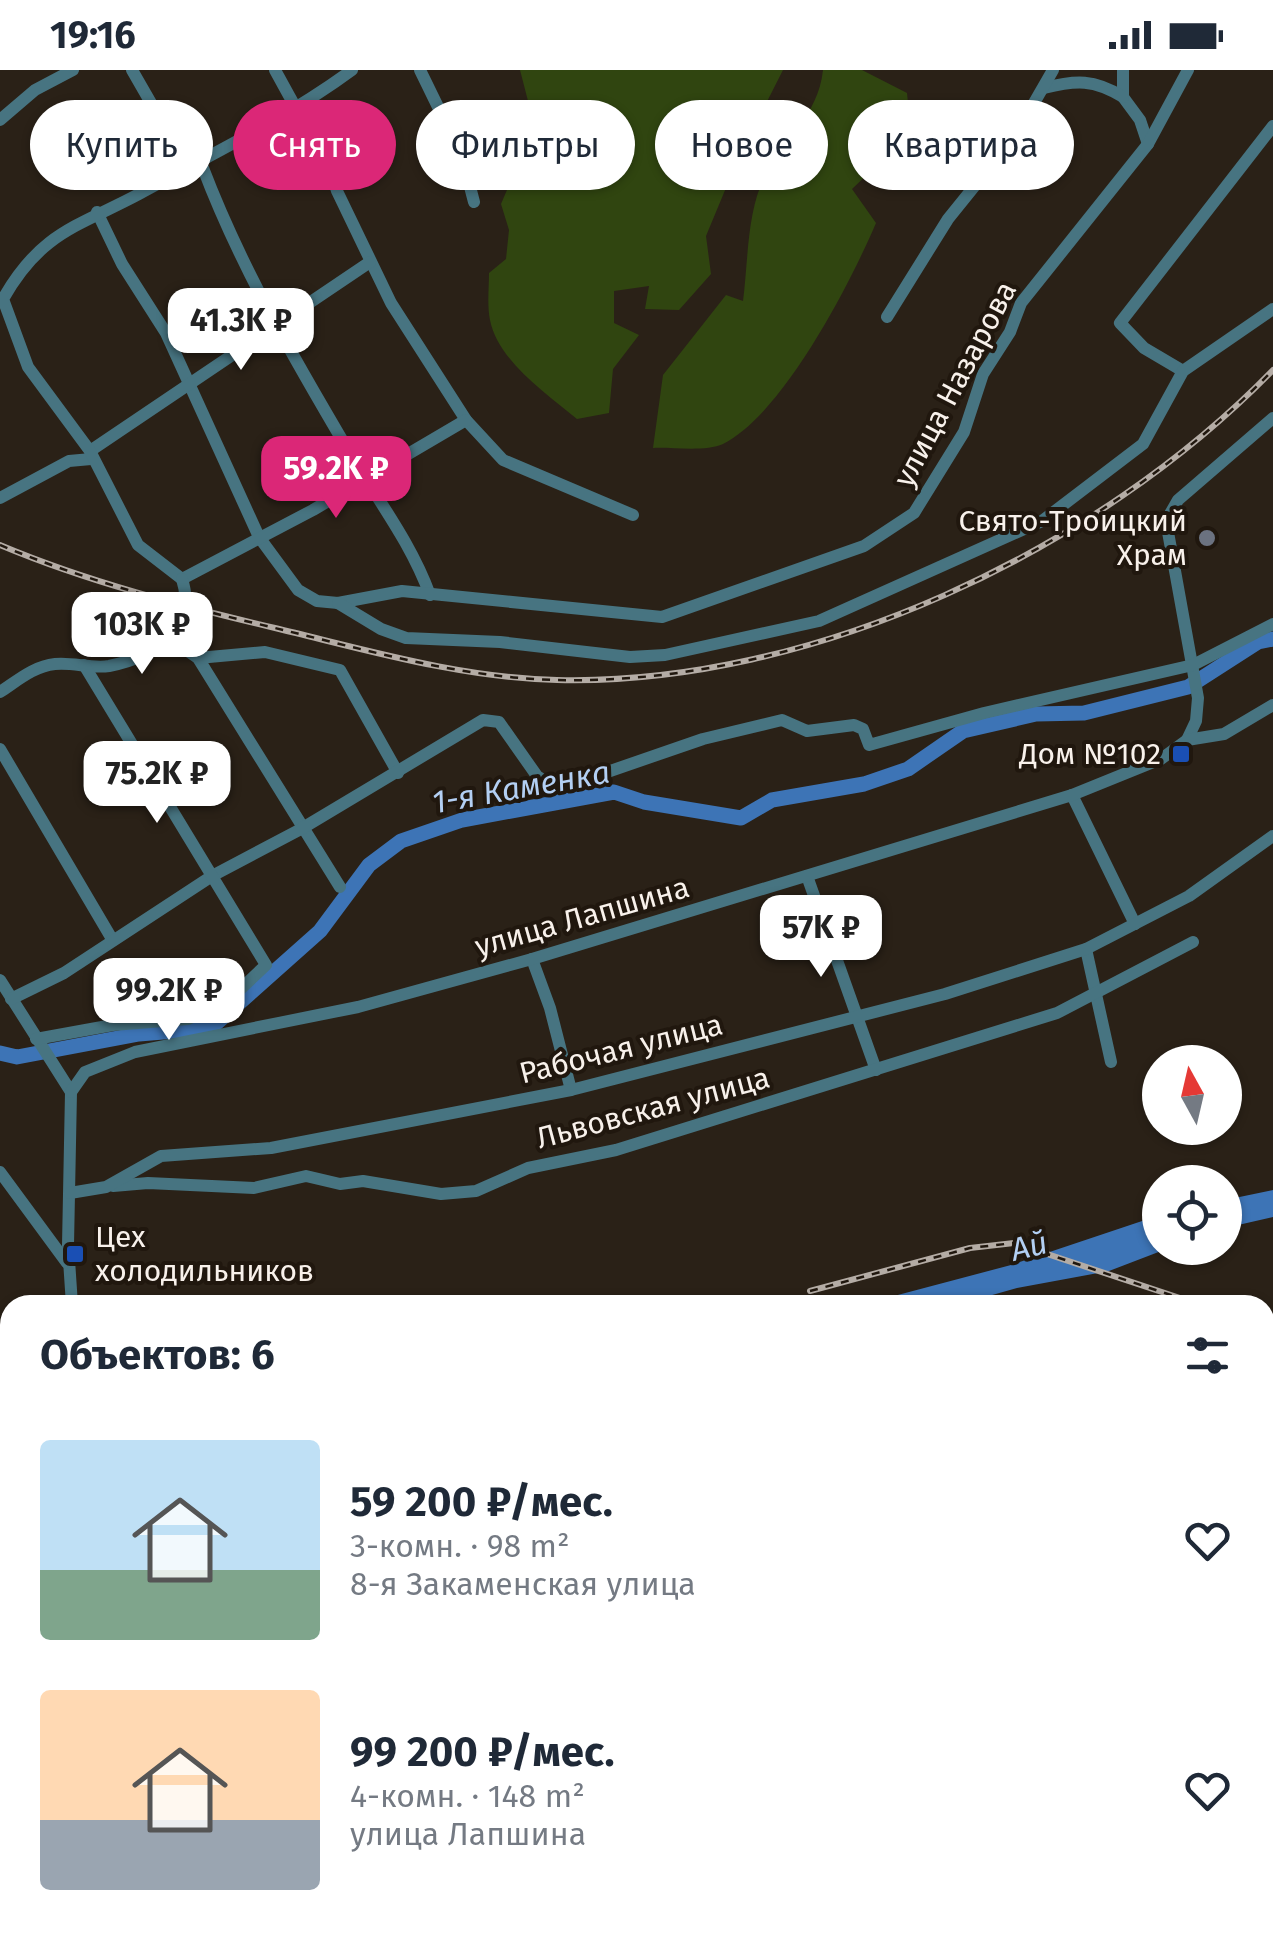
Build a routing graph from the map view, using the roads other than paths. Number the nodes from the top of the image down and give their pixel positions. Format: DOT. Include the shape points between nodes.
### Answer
graph roads {
  1 [pos="73,70"];
  2 [pos="132,70"];
  3 [pos="275,70"];
  4 [pos="352,70"];
  5 [pos="420,70"];
  6 [pos="1053,70"];
  7 [pos="1123,70"];
  8 [pos="1188,70"];
  9 [pos="1044,88"];
  10 [pos="1123,97"];
  11 [pos="149,100"];
  12 [pos="291,100"];
  13 [pos="304,100"];
  14 [pos="6,104"];
  15 [pos="0,120"];
  16 [pos="1273,126"];
  17 [pos="1148,144"];
  18 [pos="140,190"];
  19 [pos="209,190"];
  20 [pos="337,190"];
  21 [pos="474,202"];
  22 [pos="97,212"];
  23 [pos="370,262"];
  24 [pos="1272,311"];
  25 [pos="886,318"];
  26 [pos="276,322"];
  27 [pos="1273,328"];
  28 [pos="1183,371"];
  29 [pos="190,384"];
  30 [pos="1273,418"];
  31 [pos="466,420"];
  32 [pos="91,455"];
  33 [pos="366,480"];
  34 [pos="0,498"];
  35 [pos="632,515"];
  36 [pos="259,538"];
  37 [pos="182,578"];
  38 [pos="430,595"];
  39 [pos="338,603"];
  40 [pos="1273,624"];
  41 [pos="169,638"];
  42 [pos="198,658"];
  43 [pos="84,665"];
  44 [pos="1193,665"];
  45 [pos="0,692"];
  46 [pos="1273,704"];
  47 [pos="1187,740"];
  48 [pos="0,749"];
  49 [pos="398,773"];
  50 [pos="1072,796"];
  51 [pos="301,830"];
  52 [pos="1273,836"];
  53 [pos="212,876"];
  54 [pos="807,876"];
  55 [pos="340,887"];
  56 [pos="1135,924"];
  57 [pos="112,939"];
  58 [pos="1194,942"];
  59 [pos="1086,949"];
  60 [pos="532,960"];
  61 [pos="0,980"];
  62 [pos="1094,992"];
  63 [pos="11,999"];
  64 [pos="858,1014"];
  65 [pos="36,1039"];
  66 [pos="1111,1062"];
  67 [pos="876,1070"];
  68 [pos="571,1090"];
  69 [pos="71,1092"];
  70 [pos="0,1172"];
  71 [pos="106,1187"];
  72 [pos="70,1193"];
  73 [pos="68,1265"];
  74 [pos="71,1295"];
  1 -- 14 [label="street"];
  2 -- 11 [label="street"];
  3 -- 12 [label="street"];
  4 -- 13 [label="street"];
  5 -- 21 [label="street" via="462,156"];
  6 -- 9 [label="street"];
  7 -- 10 [label="street"];
  8 -- 17 [label="street, улица Назарова"];
  9 -- 10 [label="street" via="1092,81"];
  9 -- 25 [label="street"];
  10 -- 17 [label="street"];
  14 -- 15 [label="street"];
  16 -- 28 [label="street" via="1120,324"];
  17 -- 38 [label="street, улица Назарова" via="1022,303 983,374 964,432 902,524 864,546 662,617"];
  18 -- 22 [label="street"];
  19 -- 26 [label="street"];
  20 -- 23 [label="street"];
  22 -- 29 [label="street"];
  22 -- 32 [label="street" via="57,233 3,299 28,367"];
  23 -- 26 [label="street"];
  23 -- 31 [label="street"];
  24 -- 27 [label="street"];
  24 -- 28 [label="street"];
  26 -- 29 [label="street"];
  26 -- 33 [label="street"];
  28 -- 39 [label="street" via="1143,444 1042,522 819,622 630,657 406,638"];
  29 -- 32 [label="street"];
  29 -- 36 [label="street"];
  30 -- 44 [label="street" via="1178,500 1166,521"];
  31 -- 33 [label="street"];
  31 -- 35 [label="street" via="503,460"];
  32 -- 34 [label="street"];
  32 -- 37 [label="street" via="138,545"];
  33 -- 36 [label="street"];
  33 -- 38 [label="street" via="410,544"];
  36 -- 37 [label="street"];
  36 -- 39 [label="street" via="298,590"];
  37 -- 41 [label="street" via="186,606 178,632"];
  38 -- 39 [label="street" via="386,592"];
  40 -- 44 [label="street"];
  41 -- 42 [label="street"];
  41 -- 43 [label="street" via="153,651 107,666"];
  42 -- 49 [label="street" via="265,652 340,670"];
  42 -- 51 [label="street"];
  43 -- 45 [label="street" via="41,667"];
  43 -- 53 [label="street"];
  44 -- 47 [label="street" via="1198,698"];
  44 -- 49 [label="street" via="869,745 854,726 807,731 782,720 558,789 537,776 500,722 483,720"];
  46 -- 47 [label="street, улица Лапшина" via="1224,734"];
  47 -- 50 [label="street, улица Лапшина"];
  48 -- 57 [label="street"];
  49 -- 51 [label="street"];
  50 -- 54 [label="street, улица Лапшина"];
  50 -- 56 [label="street"];
  51 -- 53 [label="street"];
  51 -- 55 [label="street"];
  52 -- 56 [label="street, Рабочая улица"];
  53 -- 57 [label="street"];
  53 -- 65 [label="street" via="266,964 228,1000 188,1019"];
  54 -- 60 [label="street, улица Лапшина"];
  54 -- 64 [label="street"];
  56 -- 59 [label="street, Рабочая улица"];
  57 -- 63 [label="street"];
  58 -- 62 [label="street, Львовская улица"];
  59 -- 62 [label="street"];
  59 -- 64 [label="street, Рабочая улица"];
  60 -- 68 [label="street"];
  60 -- 69 [label="street, улица Лапшина" via="358,1007 135,1052 85,1072"];
  61 -- 63 [label="street"];
  62 -- 66 [label="street"];
  62 -- 67 [label="street, Львовская улица" via="1057,1013"];
  63 -- 65 [label="street"];
  64 -- 67 [label="street"];
  64 -- 68 [label="street, Рабочая улица"];
  65 -- 69 [label="street"];
  67 -- 71 [label="street, Львовская улица" via="616,1150 528,1168 476,1190 441,1194 306,1176 254,1188"];
  68 -- 71 [label="street, Рабочая улица" via="271,1148 161,1156"];
  69 -- 72 [label="street"];
  70 -- 73 [label="street"];
  71 -- 72 [label="street, Рабочая улица"];
  72 -- 73 [label="street"];
  73 -- 74 [label="street"];
}
